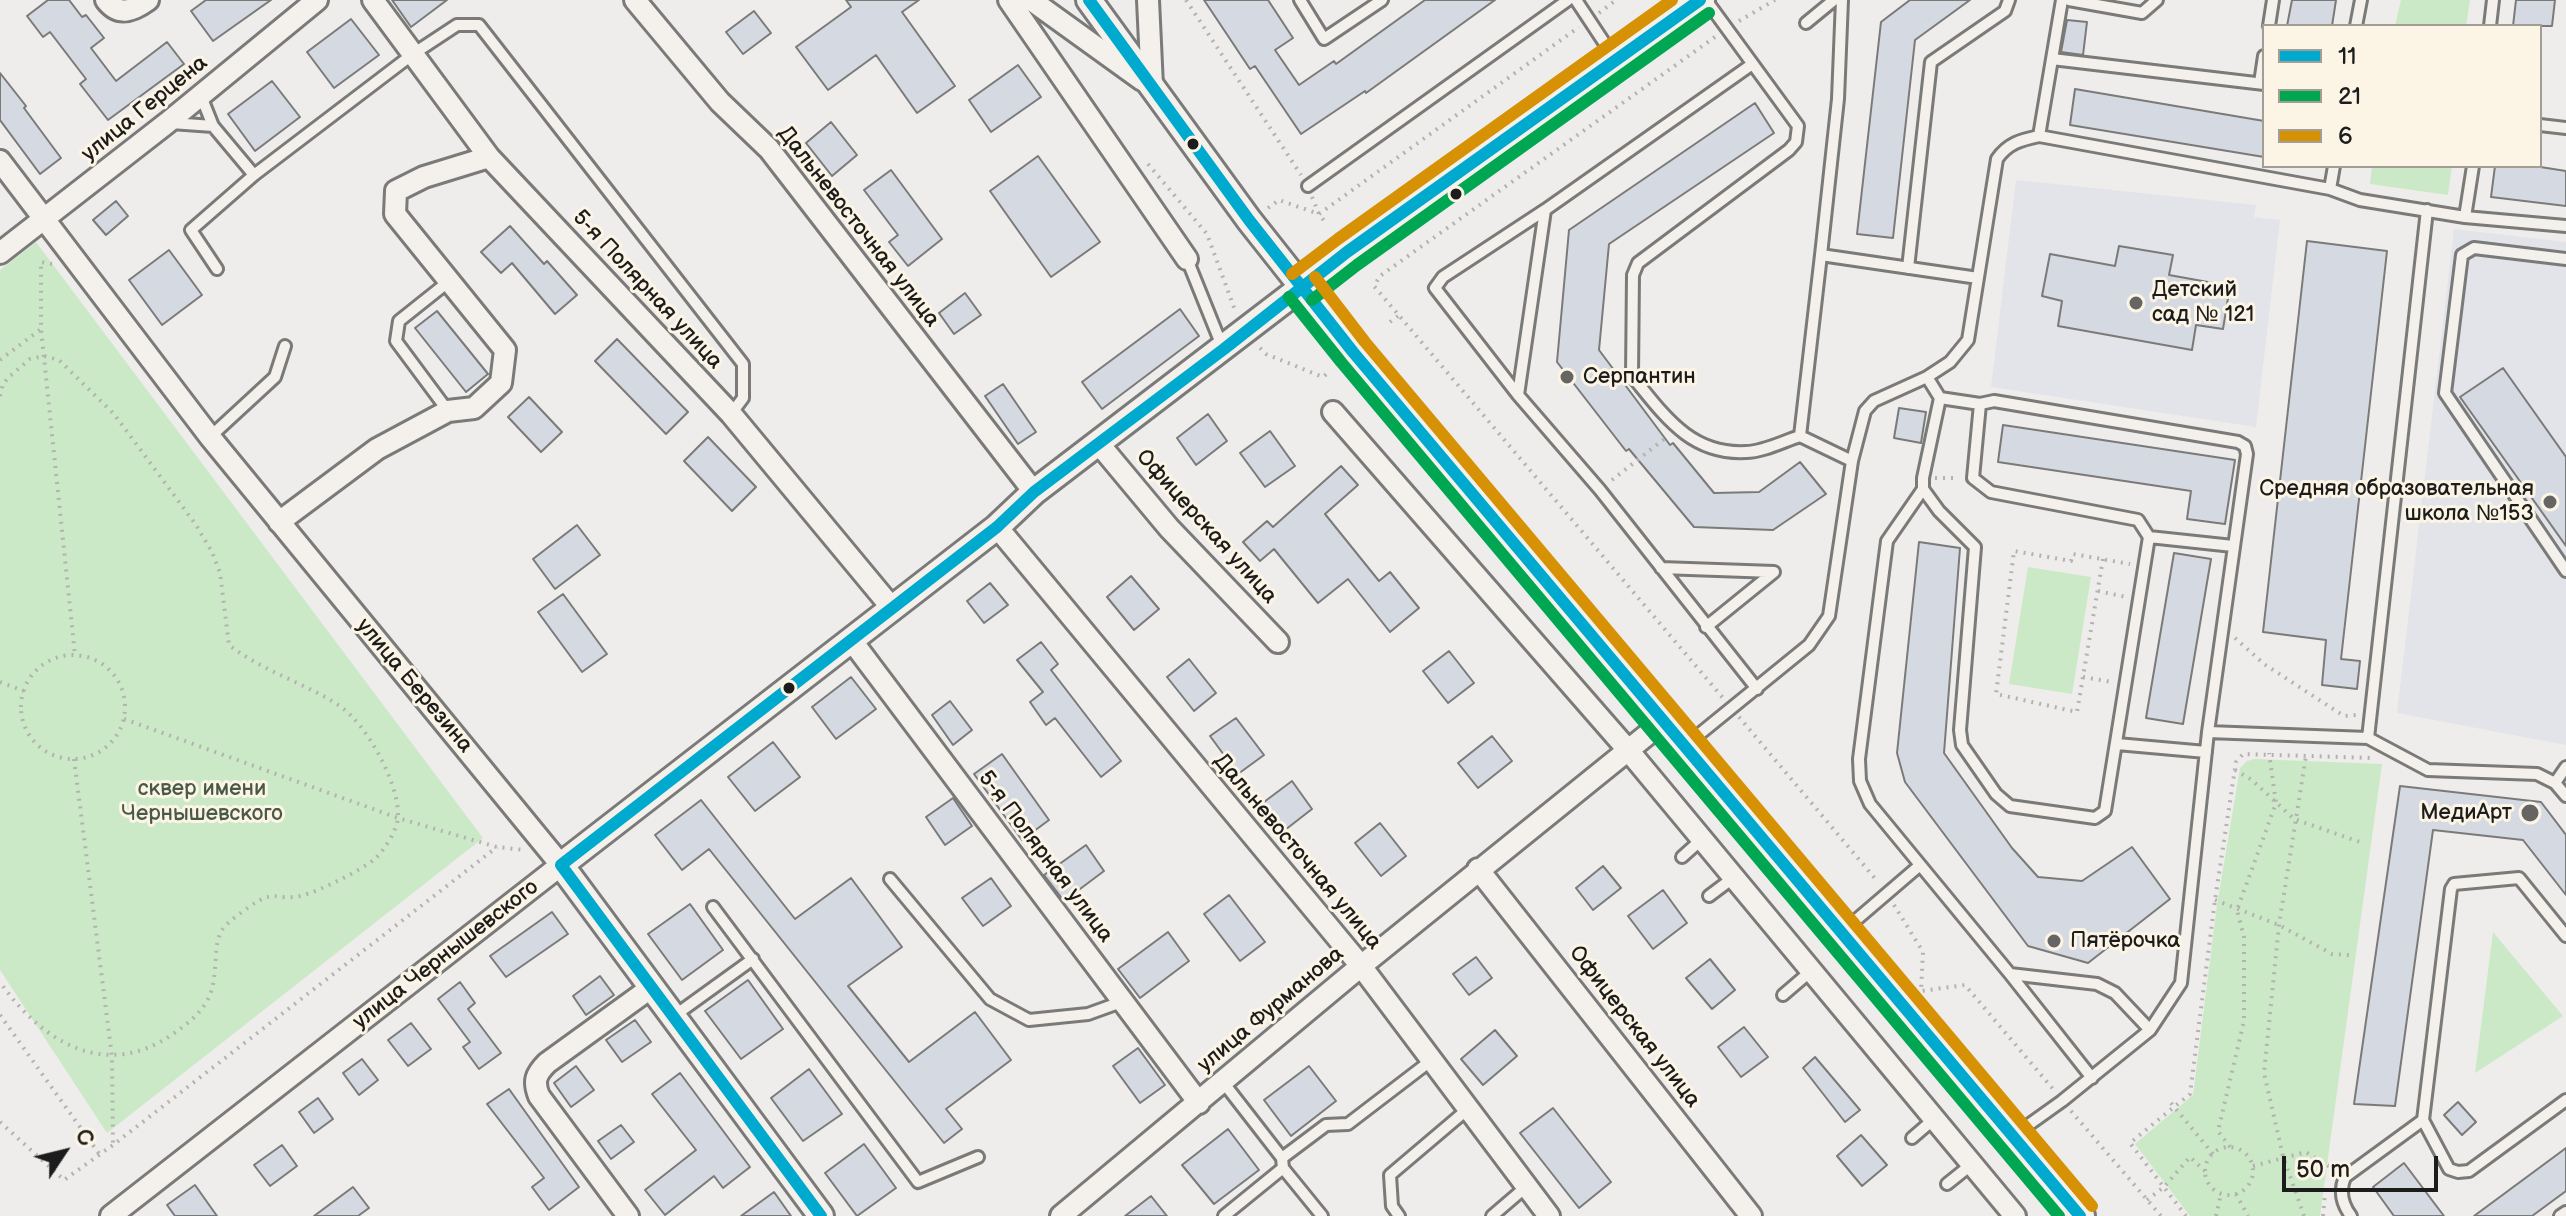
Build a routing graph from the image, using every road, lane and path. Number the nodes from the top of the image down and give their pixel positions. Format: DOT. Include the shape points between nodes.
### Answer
graph roads {
  1 [pos="106,0"];
  2 [pos="148,0"];
  3 [pos="317,0"];
  4 [pos="373,0"];
  5 [pos="635,0"];
  6 [pos="1009,0"];
  7 [pos="1031,0"];
  8 [pos="1089,0"];
  9 [pos="1148,0"];
  10 [pos="1186,0"];
  11 [pos="1300,0"];
  12 [pos="1382,0"];
  13 [pos="1568,0"];
  14 [pos="1576,0"];
  15 [pos="1616,0"];
  16 [pos="1700,0"];
  17 [pos="1706,0"];
  18 [pos="1775,0"];
  19 [pos="1834,0"];
  20 [pos="1842,0"];
  21 [pos="2009,0"];
  22 [pos="2062,0"];
  23 [pos="2069,0"];
  24 [pos="2157,0"];
  25 [pos="2273,0"];
  26 [pos="2361,0"];
  27 [pos="2493,0"];
  28 [pos="1588,20"];
  29 [pos="1806,23"];
  30 [pos="2269,24"];
  31 [pos="2356,24"];
  32 [pos="2490,24"];
  33 [pos="1727,29"];
  34 [pos="413,54"];
  35 [pos="2052,59"];
  36 [pos="1616,61"];
  37 [pos="1751,65"];
  38 [pos="2262,83"];
  39 [pos="1152,86"];
  40 [pos="201,96"];
  41 [pos="167,123"];
  42 [pos="2542,125"];
  43 [pos="213,126"];
  44 [pos="2566,128"];
  45 [pos="2039,136"];
  46 [pos="489,157"];
  47 [pos="1142,157"];
  48 [pos="0,161"];
  49 [pos="2334,168"];
  50 [pos="2473,168"];
  51 [pos="254,175"];
  52 [pos="1308,186"];
  53 [pos="2330,189"];
  54 [pos="1268,208"];
  55 [pos="1545,210"];
  56 [pos="2427,210"];
  57 [pos="1319,214"];
  58 [pos="2465,217"];
  59 [pos="45,218"];
  60 [pos="1327,225"];
  61 [pos="2566,226"];
  62 [pos="1220,241"];
  63 [pos="1212,246"];
  64 [pos="0,253"];
  65 [pos="1821,255"];
  66 [pos="1187,259"];
  67 [pos="2566,259"];
  68 [pos="62,266"];
  69 [pos="1908,268"];
  70 [pos="217,269"];
  71 [pos="1978,278"];
  72 [pos="448,282"];
  73 [pos="1302,287"];
  74 [pos="1398,316"];
  75 [pos="1238,319"];
  76 [pos="1390,322"];
  77 [pos="41,329"];
  78 [pos="285,346"];
  79 [pos="1258,347"];
  80 [pos="1224,349"];
  81 [pos="44,356"];
  82 [pos="0,360"];
  83 [pos="1329,372"];
  84 [pos="1927,377"];
  85 [pos="1518,395"];
  86 [pos="0,396"];
  87 [pos="1940,398"];
  88 [pos="1980,404"];
  89 [pos="448,411"];
  90 [pos="1333,412"];
  91 [pos="731,414"];
  92 [pos="1676,429"];
  93 [pos="1800,436"];
  94 [pos="210,437"];
  95 [pos="1099,444"];
  96 [pos="1852,461"];
  97 [pos="1973,478"];
  98 [pos="1923,484"];
  99 [pos="1600,490"];
  100 [pos="1034,492"];
  101 [pos="279,522"];
  102 [pos="997,527"];
  103 [pos="2149,537"];
  104 [pos="2233,546"];
  105 [pos="2103,559"];
  106 [pos="2145,566"];
  107 [pos="1661,568"];
  108 [pos="2566,571"];
  109 [pos="2098,591"];
  110 [pos="2139,600"];
  111 [pos="892,608"];
  112 [pos="2225,621"];
  113 [pos="1706,627"];
  114 [pos="852,641"];
  115 [pos="1278,642"];
  116 [pos="75,655"];
  117 [pos="2083,677"];
  118 [pos="0,682"];
  119 [pos="2127,684"];
  120 [pos="1757,689"];
  121 [pos="24,691"];
  122 [pos="1731,708"];
  123 [pos="2371,714"];
  124 [pos="124,719"];
  125 [pos="1663,722"];
  126 [pos="2208,732"];
  127 [pos="2270,735"];
  128 [pos="2368,738"];
  129 [pos="2117,744"];
  130 [pos="1684,746"];
  131 [pos="1628,750"];
  132 [pos="2206,752"];
  133 [pos="2269,753"];
  134 [pos="2396,754"];
  135 [pos="2306,756"];
  136 [pos="74,759"];
  137 [pos="2566,767"];
  138 [pos="2235,770"];
  139 [pos="2555,783"];
  140 [pos="2566,796"];
  141 [pos="2276,803"];
  142 [pos="398,818"];
  143 [pos="2294,819"];
  144 [pos="1701,840"];
  145 [pos="2360,842"];
  146 [pos="497,847"];
  147 [pos="531,850"];
  148 [pos="1682,857"];
  149 [pos="561,865"];
  150 [pos="1919,866"];
  151 [pos="1478,869"];
  152 [pos="1733,878"];
  153 [pos="890,879"];
  154 [pos="1887,893"];
  155 [pos="1709,896"];
  156 [pos="2215,900"];
  157 [pos="713,907"];
  158 [pos="2237,910"];
  159 [pos="2279,925"];
  160 [pos="1840,933"];
  161 [pos="2566,936"];
  162 [pos="2349,955"];
  163 [pos="753,959"];
  164 [pos="1361,966"];
  165 [pos="1811,971"];
  166 [pos="2010,974"];
  167 [pos="0,982"];
  168 [pos="652,987"];
  169 [pos="1783,995"];
  170 [pos="1124,1001"];
  171 [pos="0,1015"];
  172 [pos="674,1016"];
  173 [pos="2150,1030"];
  174 [pos="112,1057"];
  175 [pos="1433,1059"];
  176 [pos="2092,1078"];
  177 [pos="1223,1082"];
  178 [pos="2566,1100"];
  179 [pos="2062,1101"];
  180 [pos="1199,1103"];
  181 [pos="2173,1106"];
  182 [pos="1469,1108"];
  183 [pos="1934,1119"];
  184 [pos="2423,1120"];
  185 [pos="0,1122"];
  186 [pos="2013,1137"];
  187 [pos="1912,1138"];
  188 [pos="113,1145"];
  189 [pos="2230,1147"];
  190 [pos="2213,1154"];
  191 [pos="100,1155"];
  192 [pos="2283,1156"];
  193 [pos="978,1157"];
  194 [pos="1282,1163"];
  195 [pos="1972,1164"];
  196 [pos="2253,1166"];
  197 [pos="2205,1171"];
  198 [pos="2345,1177"];
  199 [pos="1947,1184"];
  200 [pos="1527,1186"];
  201 [pos="2164,1187"];
  202 [pos="2221,1194"];
  203 [pos="2236,1194"];
  204 [pos="2147,1200"];
  205 [pos="2566,1212"];
  206 [pos="815,1214"];
  207 [pos="2071,1214"];
  208 [pos="114,1215"];
  209 [pos="628,1216"];
  210 [pos="1061,1216"];
  211 [pos="1224,1216"];
  212 [pos="1322,1216"];
  213 [pos="1399,1216"];
  214 [pos="1492,1216"];
  215 [pos="1549,1216"];
  216 [pos="1751,1216"];
  217 [pos="2015,1216"];
  218 [pos="2161,1216"];
  219 [pos="2186,1216"];
  220 [pos="2216,1216"];
  221 [pos="2248,1216"];
  222 [pos="2304,1216"];
  223 [pos="2351,1216"];
  224 [pos="2560,1216"];
  1 -- 2 [label="street" via="119,11"];
  3 -- 40 [label="street, улица Герцена"];
  4 -- 34 [label="street, 5-я Полярная улица"];
  5 -- 100 [label="street, Дальневосточная улица" via="720,102 769,149"];
  6 -- 66 [label="street"];
  7 -- 39 [label="street"];
  8 -- 39 [label="street"];
  9 -- 39 [label="street"];
  10 -- 52 [label="path"];
  11 -- 12 [label="lane" via="1324,39"];
  13 -- 52 [label="lane"];
  14 -- 28 [label="lane"];
  15 -- 28 [label="path"];
  16 -- 36 [label="main road, улица Чернышевского"];
  17 -- 33 [label="lane"];
  18 -- 33 [label="path"];
  19 -- 29 [label="lane"];
  20 -- 65 [label="lane" via="1838,99"];
  21 -- 69 [label="lane" via="2005,11 1931,62"];
  22 -- 35 [label="lane"];
  23 -- 24 [label="lane" via="2142,13"];
  25 -- 30 [label="lane"];
  26 -- 31 [label="lane"];
  27 -- 32 [label="lane"];
  28 -- 36 [label="lane"];
  28 -- 57 [label="path"];
  33 -- 37 [label="lane"];
  33 -- 74 [label="path" via="1380,276 1374,286"];
  34 -- 46 [label="street, 5-я Полярная улица"];
  34 -- 51 [label="lane"];
  34 -- 91 [label="lane" via="457,25 479,25 743,364 743,398"];
  35 -- 38 [label="lane"];
  35 -- 45 [label="lane"];
  36 -- 73 [label="main road, улица Чернышевского"];
  37 -- 55 [label="lane"];
  37 -- 92 [label="lane" via="1798,126 1796,142 1638,263 1633,275 1632,376"];
  39 -- 73 [label="street"];
  40 -- 41 [label="street, улица Герцена"];
  40 -- 43 [label="lane"];
  41 -- 43 [label="lane"];
  41 -- 59 [label="street, улица Герцена"];
  42 -- 44 [label="lane"];
  43 -- 51 [label="lane"];
  45 -- 53 [label="lane"];
  45 -- 71 [label="lane" via="2016,141 1997,159"];
  46 -- 72 [label="street" via="396,191 395,214"];
  46 -- 91 [label="street, 5-я Полярная улица"];
  47 -- 63 [label="path"];
  48 -- 59 [label="street, улица Березина"];
  49 -- 53 [label="lane"];
  50 -- 58 [label="lane"];
  51 -- 70 [label="lane" via="191,230"];
  53 -- 56 [label="lane" via="2360,200"];
  54 -- 57 [label="path" via="1279,200"];
  55 -- 85 [label="lane"];
  55 -- 85 [label="lane" via="1443,277 1435,288"];
  56 -- 58 [label="lane"];
  56 -- 123 [label="lane"];
  57 -- 60 [label="path"];
  58 -- 61 [label="lane"];
  59 -- 64 [label="street, улица Герцена"];
  59 -- 94 [label="street, улица Березина"];
  62 -- 63 [label="path"];
  63 -- 75 [label="path"];
  65 -- 69 [label="lane"];
  65 -- 93 [label="lane"];
  66 -- 80 [label="lane"];
  67 -- 108 [label="lane" via="2474,248 2462,255 2445,393"];
  68 -- 77 [label="path" via="41,262"];
  69 -- 71 [label="lane"];
  71 -- 84 [label="lane" via="1968,340 1950,362"];
  72 -- 89 [label="lane" via="399,321 396,341"];
  72 -- 89 [label="street" via="505,350 501,383 474,408"];
  73 -- 80 [label="street, улица Чернышевского"];
  73 -- 125 [label="main road"];
  74 -- 76 [label="path"];
  74 -- 122 [label="path"];
  77 -- 81 [label="path"];
  77 -- 82 [label="path"];
  78 -- 94 [label="lane" via="275,377"];
  79 -- 83 [label="path" via="1323,377"];
  80 -- 95 [label="street, улица Чернышевского"];
  81 -- 86 [label="path" via="30,359 9,377"];
  81 -- 116 [label="path"];
  81 -- 142 [label="path" via="59,360 114,414 196,525 220,573 229,645 342,707 372,742 393,787"];
  84 -- 87 [label="lane"];
  84 -- 96 [label="lane" via="1874,401 1865,411"];
  85 -- 99 [label="lane"];
  87 -- 88 [label="lane"];
  87 -- 98 [label="lane"];
  88 -- 97 [label="lane"];
  88 -- 104 [label="lane" via="1994,401 2238,442 2247,454"];
  89 -- 101 [label="street" via="377,449"];
  90 -- 131 [label="street"];
  91 -- 111 [label="street, 5-я Полярная улица"];
  92 -- 93 [label="lane" via="1712,450 1749,453"];
  92 -- 99 [label="path"];
  93 -- 96 [label="lane"];
  94 -- 101 [label="street, улица Березина"];
  95 -- 100 [label="street, улица Чернышевского"];
  95 -- 115 [label="street, Офицерская улица" via="1169,528"];
  96 -- 120 [label="lane" via="1829,616 1809,645"];
  97 -- 98 [label="path"];
  97 -- 103 [label="lane" via="1991,492 2138,520"];
  98 -- 129 [label="lane" via="1939,511 1975,547 1960,730 1962,745 1996,794 2010,806 2095,818 2108,801"];
  98 -- 150 [label="lane" via="1887,541 1859,759 1860,781 1870,804"];
  99 -- 107 [label="lane"];
  100 -- 102 [label="street, улица Чернышевского"];
  101 -- 149 [label="street, улица Березина"];
  102 -- 111 [label="street, улица Чернышевского"];
  102 -- 164 [label="street, Дальневосточная улица"];
  103 -- 104 [label="lane"];
  103 -- 106 [label="lane"];
  104 -- 112 [label="lane"];
  105 -- 106 [label="path"];
  105 -- 109 [label="path"];
  105 -- 117 [label="path" via="2073,554 2071,561 2014,551 1996,694 2077,712"];
  106 -- 110 [label="lane"];
  107 -- 113 [label="lane"];
  107 -- 113 [label="lane" via="1774,572"];
  109 -- 110 [label="path"];
  109 -- 117 [label="path"];
  110 -- 119 [label="lane"];
  111 -- 114 [label="street, улица Чернышевского"];
  112 -- 123 [label="path" via="2239,644 2264,664 2344,716"];
  112 -- 126 [label="lane"];
  113 -- 120 [label="lane"];
  114 -- 149 [label="street, улица Чернышевского"];
  114 -- 170 [label="street, 5-я Полярная улица"];
  116 -- 121 [label="path" via="44,664"];
  116 -- 124 [label="path" via="104,665 114,676 122,689"];
  117 -- 119 [label="path"];
  118 -- 121 [label="path"];
  119 -- 129 [label="lane"];
  120 -- 122 [label="lane"];
  121 -- 136 [label="path" via="21,705 28,732 47,752"];
  122 -- 130 [label="lane"];
  122 -- 154 [label="path"];
  123 -- 128 [label="lane"];
  124 -- 136 [label="path" via="106,747"];
  124 -- 142 [label="path"];
  125 -- 130 [label="main road"];
  125 -- 131 [label="street, улица Фурманова"];
  126 -- 127 [label="lane"];
  126 -- 132 [label="lane"];
  127 -- 128 [label="lane"];
  127 -- 133 [label="path"];
  128 -- 134 [label="lane"];
  129 -- 132 [label="lane"];
  130 -- 160 [label="main road"];
  131 -- 144 [label="street"];
  131 -- 151 [label="street, улица Фурманова"];
  132 -- 173 [label="lane" via="2181,983"];
  133 -- 135 [label="path"];
  133 -- 138 [label="path" via="2243,754"];
  133 -- 141 [label="path"];
  134 -- 135 [label="path" via="2369,759"];
  134 -- 139 [label="lane" via="2428,770 2537,774"];
  135 -- 143 [label="path"];
  136 -- 174 [label="path"];
  137 -- 139 [label="lane"];
  138 -- 141 [label="path"];
  138 -- 156 [label="path"];
  139 -- 140 [label="lane"];
  141 -- 143 [label="path"];
  141 -- 158 [label="path"];
  142 -- 146 [label="path"];
  142 -- 174 [label="path" via="375,859 299,897 265,896 223,928 215,985 195,1018 144,1051"];
  143 -- 145 [label="path"];
  143 -- 159 [label="path"];
  144 -- 148 [label="lane"];
  144 -- 152 [label="street"];
  146 -- 147 [label="path"];
  146 -- 188 [label="path"];
  149 -- 168 [label="street, улица Березина"];
  149 -- 208 [label="street, улица Чернышевского"];
  150 -- 154 [label="lane"];
  150 -- 166 [label="lane"];
  151 -- 164 [label="street, улица Фурманова"];
  151 -- 216 [label="street, Офицерская улица"];
  152 -- 155 [label="lane"];
  152 -- 165 [label="street"];
  153 -- 170 [label="lane" via="990,999 1029,1020 1088,1014"];
  154 -- 160 [label="lane"];
  154 -- 179 [label="path" via="1923,952 1921,991 1965,985"];
  156 -- 158 [label="path"];
  156 -- 181 [label="path" via="2190,1094"];
  157 -- 163 [label="lane"];
  158 -- 159 [label="path"];
  158 -- 189 [label="path" via="2244,937 2244,1021 2218,1131"];
  159 -- 162 [label="path" via="2332,954"];
  159 -- 192 [label="path" via="2264,1073"];
  160 -- 186 [label="main road"];
  161 -- 184 [label="lane" via="2519,878 2454,884"];
  163 -- 172 [label="lane"];
  163 -- 193 [label="lane" via="918,1182"];
  164 -- 175 [label="street, Дальневосточная улица"];
  164 -- 177 [label="street, улица Фурманова"];
  165 -- 169 [label="lane"];
  165 -- 183 [label="street"];
  166 -- 173 [label="lane" via="2097,984 2115,993"];
  166 -- 176 [label="lane"];
  167 -- 174 [label="path" via="39,1027 65,1044"];
  168 -- 172 [label="street, улица Березина"];
  168 -- 209 [label="street" via="547,1063 534,1084"];
  170 -- 180 [label="street, 5-я Полярная улица"];
  171 -- 191 [label="path"];
  172 -- 206 [label="street, улица Березина"];
  173 -- 176 [label="lane"];
  174 -- 188 [label="path"];
  175 -- 182 [label="street, Дальневосточная улица"];
  175 -- 194 [label="lane" via="1348,1124 1326,1125"];
  176 -- 179 [label="lane"];
  177 -- 180 [label="street, улица Фурманова"];
  177 -- 194 [label="lane"];
  178 -- 184 [label="lane" via="2469,1171 2449,1169"];
  179 -- 186 [label="lane"];
  179 -- 204 [label="path"];
  180 -- 210 [label="street, улица Фурманова"];
  181 -- 190 [label="path"];
  181 -- 201 [label="path" via="2130,1143"];
  182 -- 200 [label="street, Дальневосточная улица"];
  182 -- 213 [label="lane" via="1390,1175 1392,1206"];
  183 -- 187 [label="lane"];
  183 -- 195 [label="street"];
  184 -- 198 [label="lane"];
  185 -- 191 [label="path" via="64,1180"];
  186 -- 207 [label="main road"];
  188 -- 191 [label="path"];
  189 -- 190 [label="path"];
  189 -- 196 [label="path" via="2245,1153"];
  190 -- 197 [label="path"];
  192 -- 196 [label="path"];
  192 -- 198 [label="path" via="2306,1152"];
  192 -- 222 [label="path"];
  194 -- 211 [label="lane"];
  194 -- 212 [label="lane"];
  195 -- 199 [label="lane"];
  195 -- 217 [label="street"];
  196 -- 203 [label="path" via="2251,1181"];
  197 -- 201 [label="path" via="2190,1157"];
  197 -- 202 [label="path"];
  198 -- 223 [label="lane" via="2341,1197"];
  200 -- 214 [label="lane"];
  200 -- 215 [label="street, Дальневосточная улица"];
  201 -- 204 [label="path"];
  201 -- 219 [label="path"];
  202 -- 203 [label="path"];
  202 -- 220 [label="path"];
  203 -- 221 [label="path"];
  204 -- 218 [label="path"];
  205 -- 224 [label="lane"];
}
